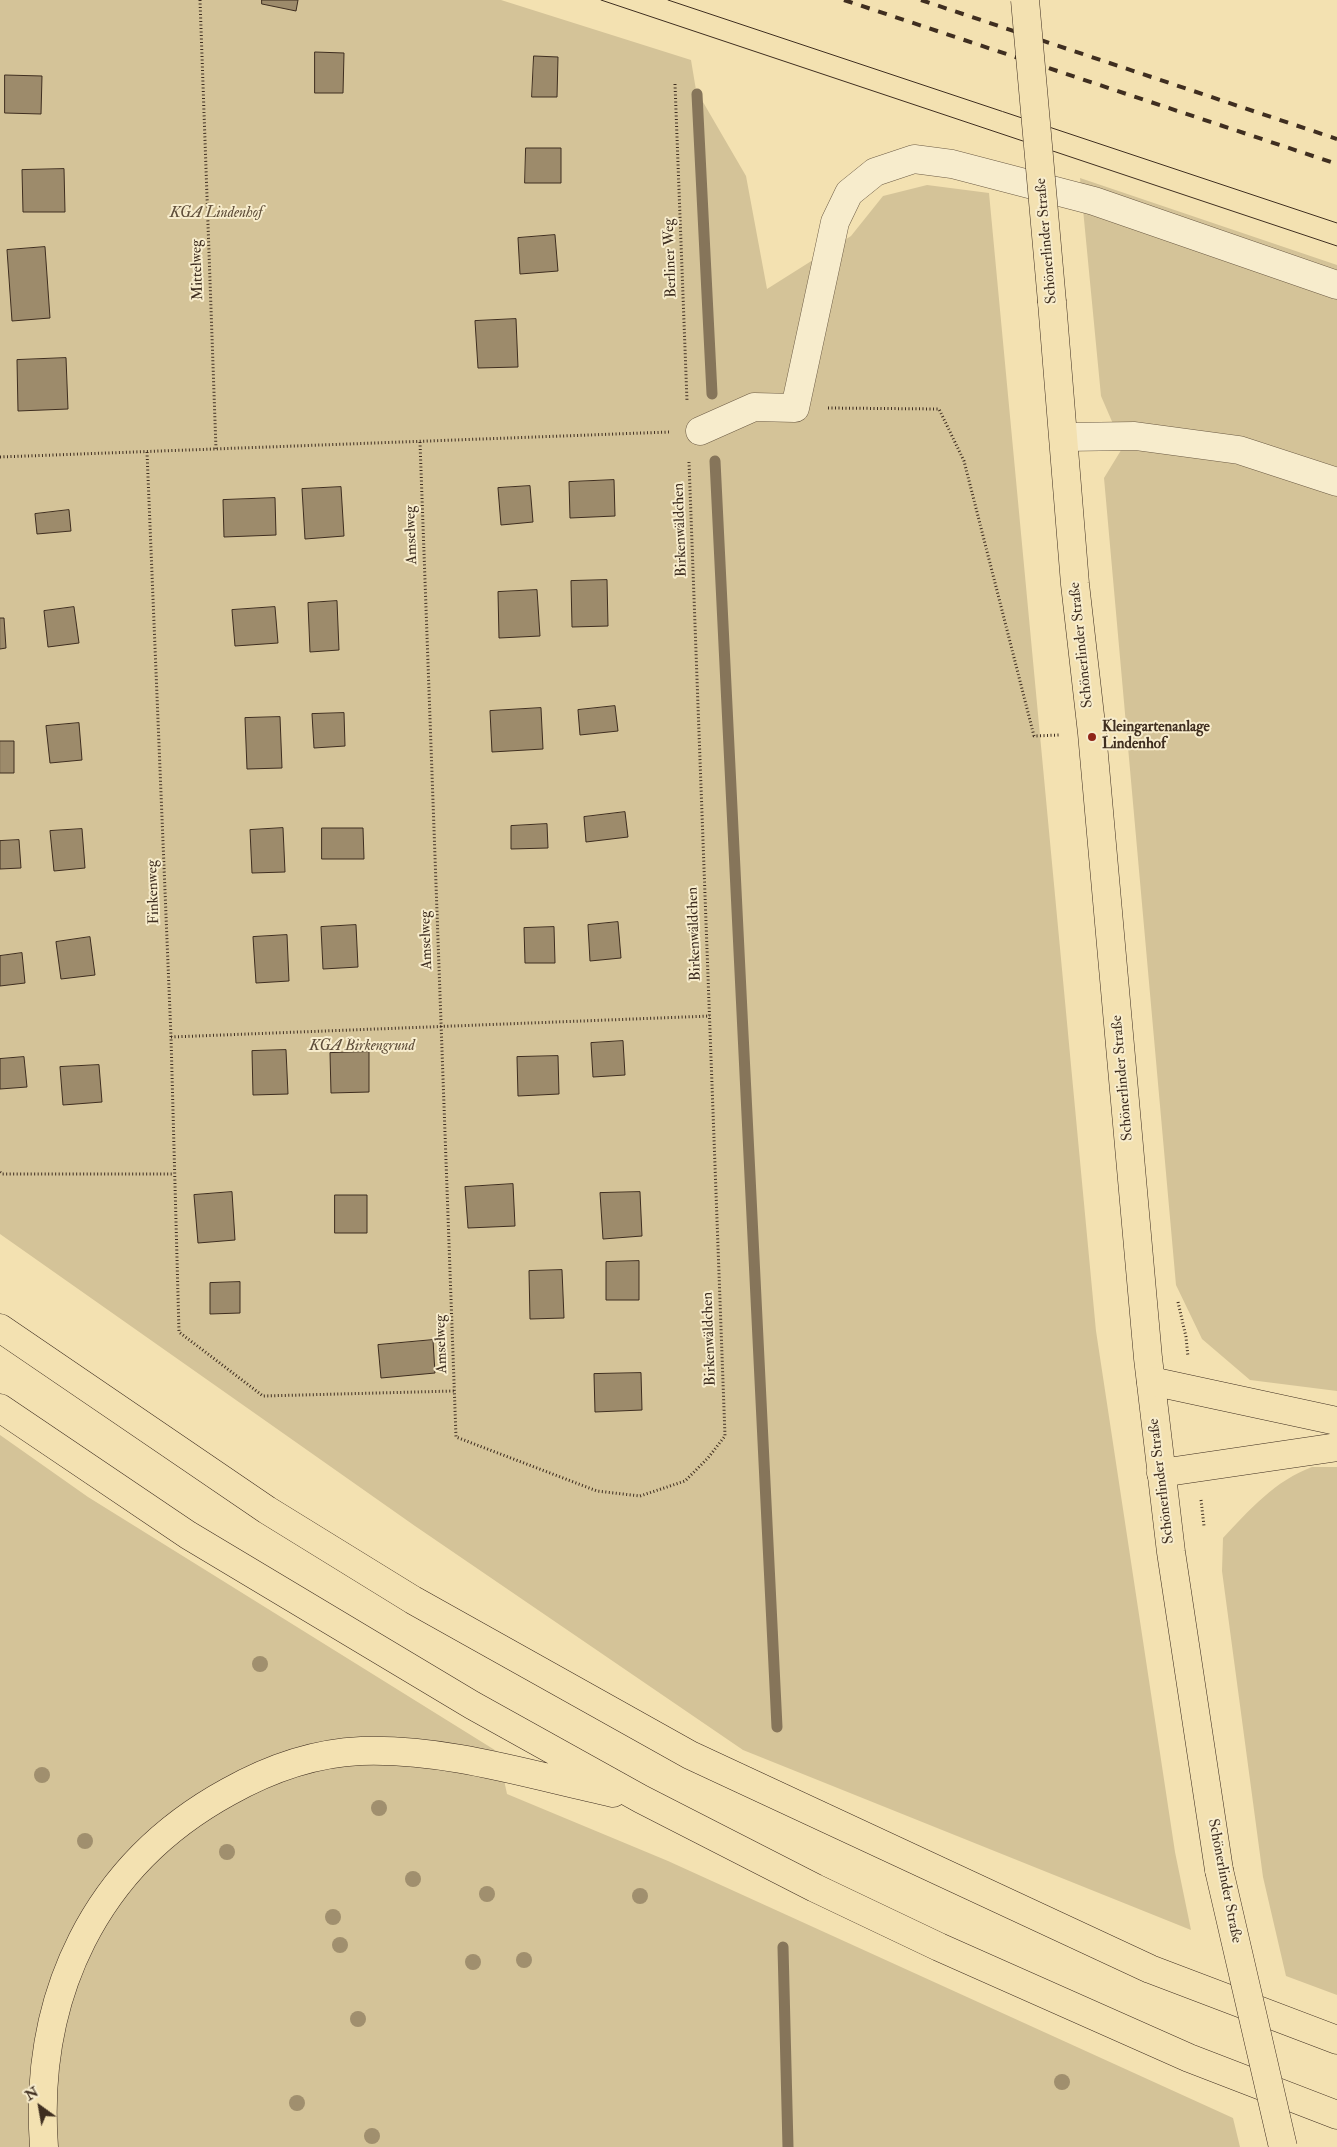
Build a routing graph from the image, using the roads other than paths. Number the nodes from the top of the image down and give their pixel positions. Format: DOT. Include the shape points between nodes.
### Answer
graph roads {
  1 [pos="1025,0"];
  2 [pos="1337,285"];
  3 [pos="694,431"];
  4 [pos="1064,437"];
  5 [pos="1337,482"];
  6 [pos="0,1328"];
  7 [pos="1151,1382"];
  8 [pos="0,1408"];
  9 [pos="1337,1421"];
  10 [pos="1337,1448"];
  11 [pos="1161,1473"];
  12 [pos="641,1799"];
  13 [pos="1337,2040"];
  14 [pos="1337,2115"];
  15 [pos="44,2147"];
  16 [pos="1283,2147"];
  1 -- 4 [label="main road, Schönerlinder Straße, bridge"];
  2 -- 3 [label="lane" via="1094,201 952,164 914,159 876,172 845,200 835,222 795,408 754,407"];
  4 -- 5 [label="lane" via="1135,436 1239,450"];
  4 -- 7 [label="main road, Schönerlinder Straße" via="1075,584 1092,733"];
  6 -- 13 [label="main road" via="332,1550 413,1600 690,1755 1150,1969"];
  7 -- 9 [label="main road"];
  7 -- 11 [label="main road, Schönerlinder Straße"];
  8 -- 12 [label="main road" via="188,1535 464,1700"];
  10 -- 11 [label="main road"];
  11 -- 16 [label="main road, Schönerlinder Straße, bridge" via="1170,1552 1219,1870"];
  12 -- 14 [label="main road" via="939,1947 1189,2058"];
  12 -- 15 [label="main road" via="445,1756 400,1751 359,1752 322,1755 260,1775 194,1810 138,1860 109,1893 73,1956 59,1994 50,2042 43,2096"];
}
